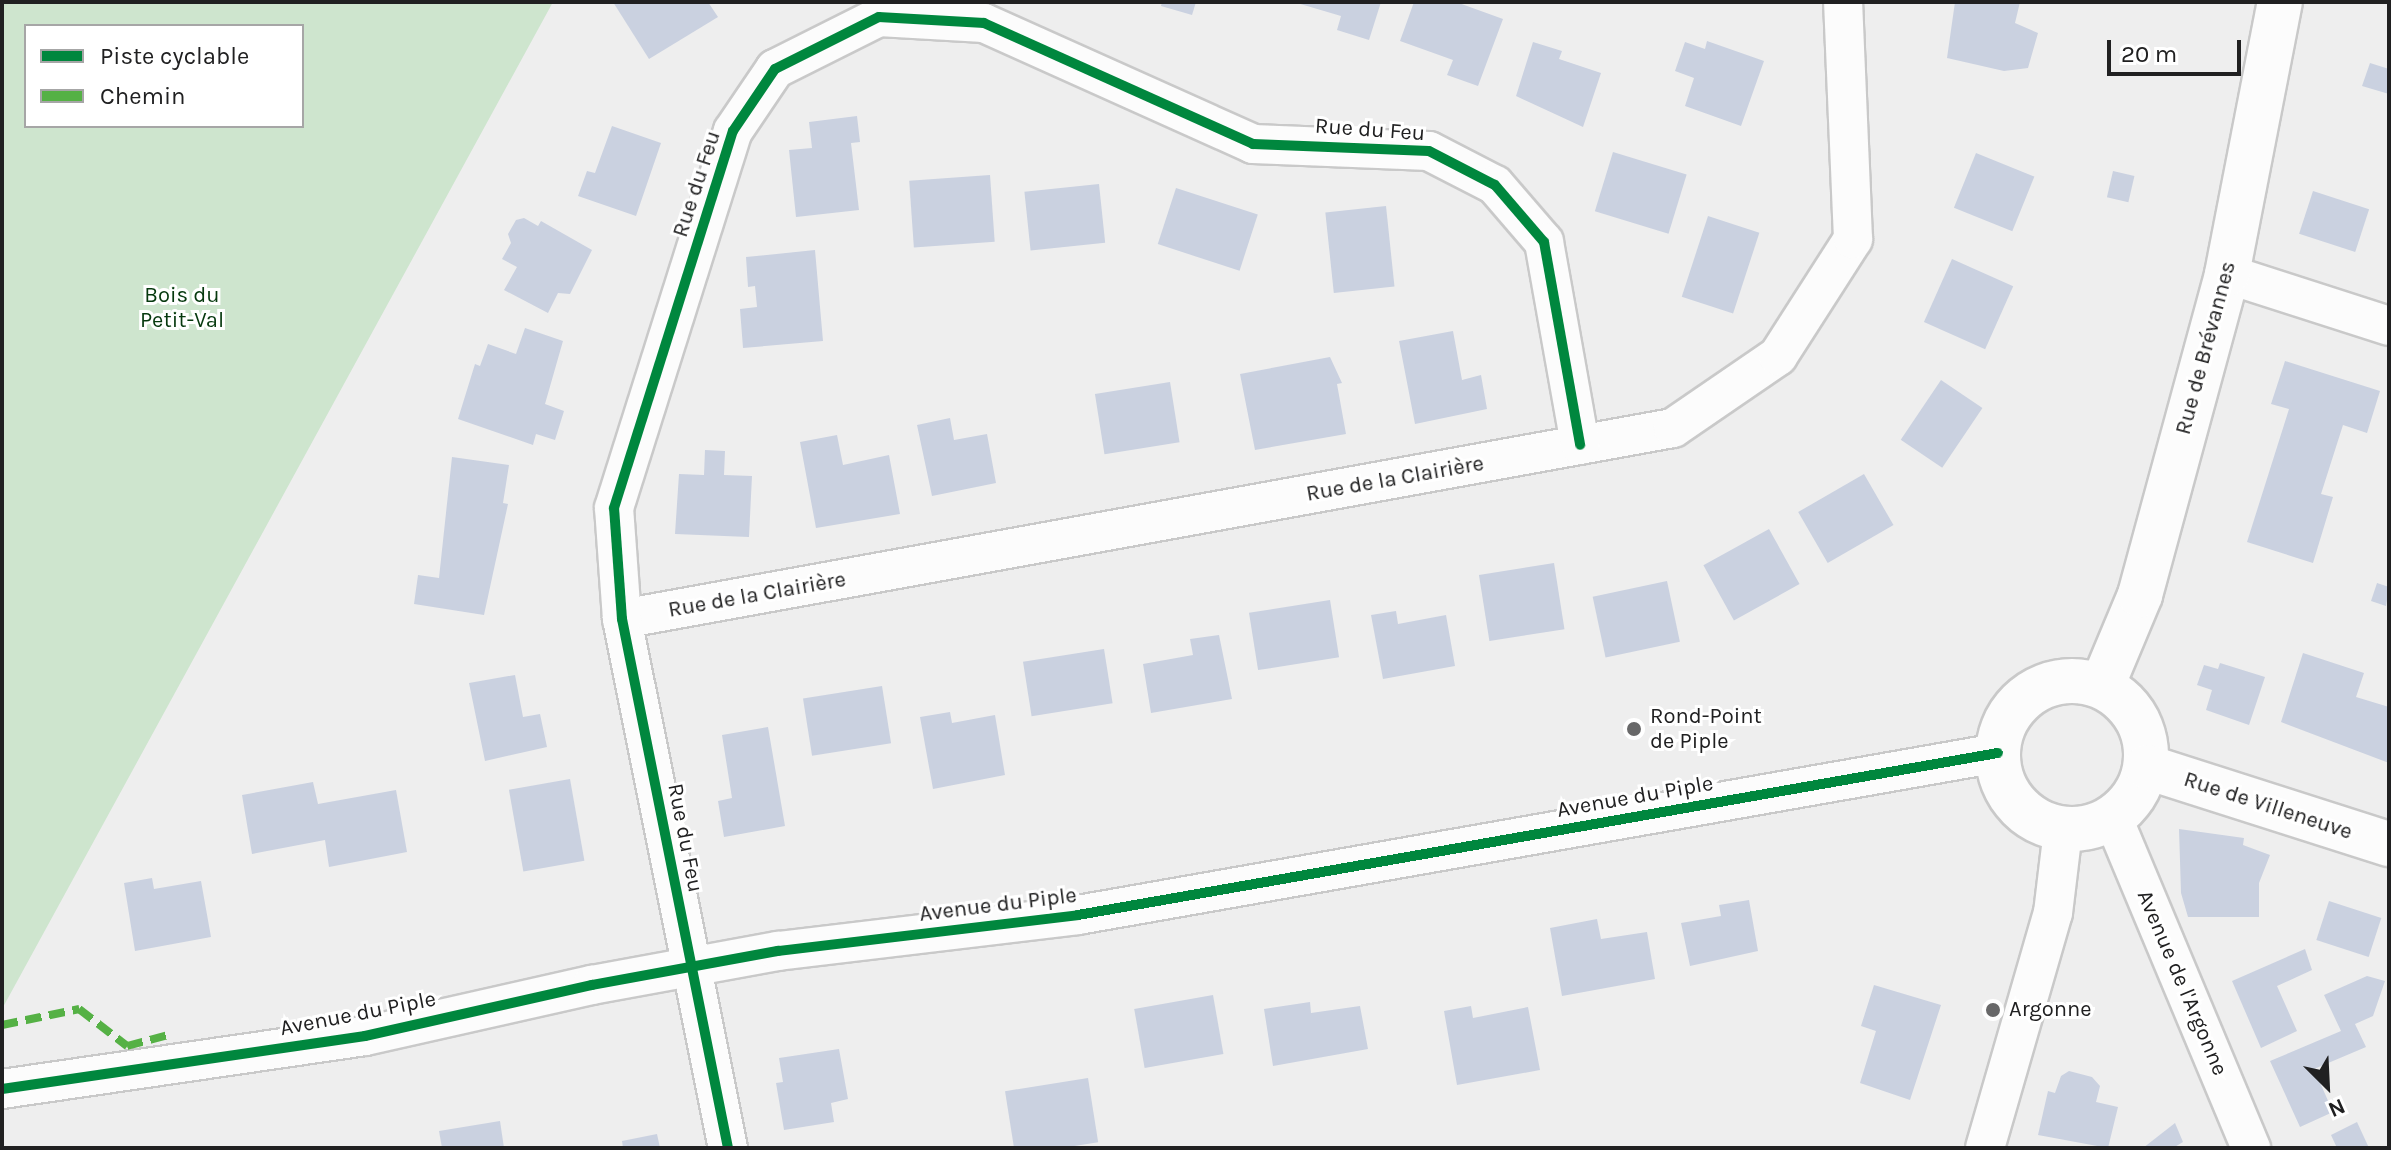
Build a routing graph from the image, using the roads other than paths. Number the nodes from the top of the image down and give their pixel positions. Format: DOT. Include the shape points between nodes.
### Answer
graph roads {
  1 [pos="1843,2"];
  2 [pos="2280,2"];
  3 [pos="2227,274"];
  4 [pos="2389,326"];
  5 [pos="1580,445"];
  6 [pos="622,619"];
  7 [pos="2102,686"];
  8 [pos="1998,753"];
  9 [pos="2147,767"];
  10 [pos="2113,818"];
  11 [pos="2063,830"];
  12 [pos="2389,844"];
  13 [pos="691,967"];
  14 [pos="2,1089"];
  15 [pos="728,1148"];
  16 [pos="1985,1148"];
  17 [pos="2251,1148"];
  1 -- 5 [label="street, Rue de la Clairière" via="1853,239 1778,356 1673,428"];
  2 -- 3 [label="street, Rue de Brévannes"];
  3 -- 4 [label="street"];
  3 -- 7 [label="street, Rue de Brévannes" via="2140,595"];
  5 -- 6 [label="street, Rue de la Clairière"];
  5 -- 6 [label="street, Rue du Feu" via="1544,242 1495,185 1429,151 1253,144 984,23 879,17 775,69 733,131 614,508"];
  6 -- 13 [label="street, Rue du Feu"];
  7 -- 8 [label="street" via="2059,681 2036,690 2017,704 2004,725"];
  7 -- 9 [label="street" via="2137,717 2145,736"];
  8 -- 11 [label="street" via="2005,790 2018,807"];
  8 -- 13 [label="street, Avenue du Piple" via="1078,915 778,951"];
  9 -- 10 [label="street" via="2133,799"];
  9 -- 12 [label="street, Rue de Villeneuve"];
  10 -- 11 [label="street"];
  10 -- 17 [label="street, Avenue de l'Argonne"];
  11 -- 16 [label="street" via="2053,913"];
  13 -- 14 [label="street, Avenue du Piple" via="365,1036"];
  13 -- 15 [label="street, Rue du Feu"];
}
